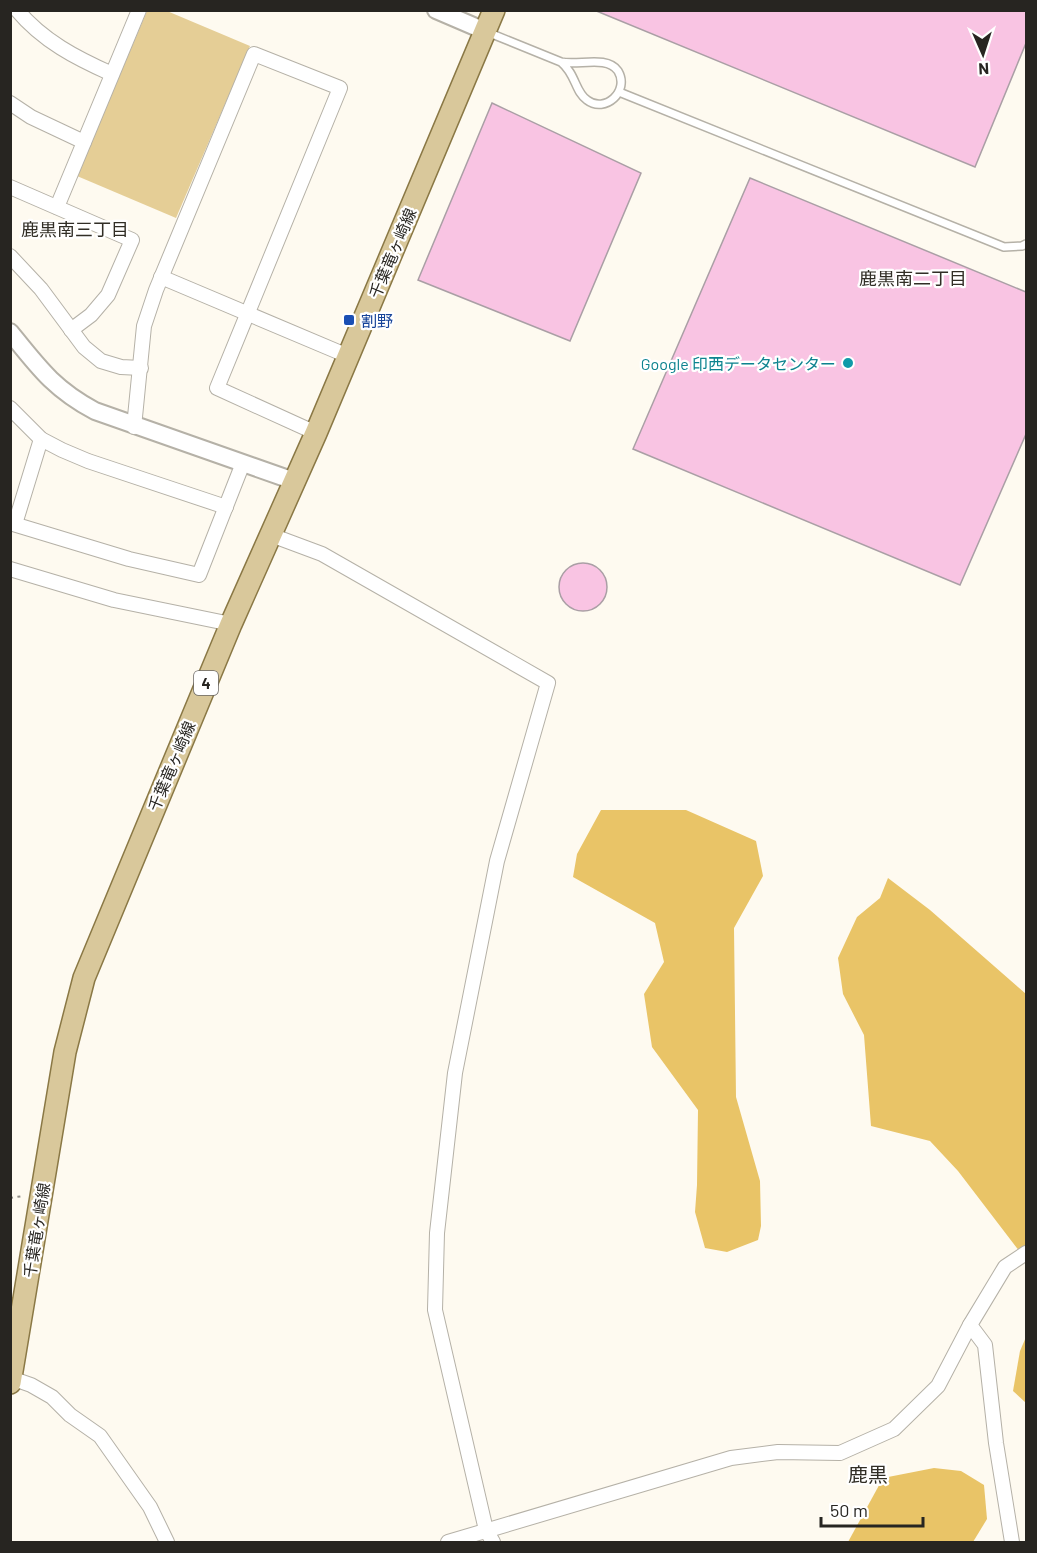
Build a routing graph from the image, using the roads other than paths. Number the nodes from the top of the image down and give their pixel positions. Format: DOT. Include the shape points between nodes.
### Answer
graph roads {
  1 [pos="17,10"];
  2 [pos="139,10"];
  3 [pos="436,10"];
  4 [pos="494,10"];
  5 [pos="485,31"];
  6 [pos="561,62"];
  7 [pos="112,74"];
  8 [pos="619,92"];
  9 [pos="10,103"];
  10 [pos="84,142"];
  11 [pos="10,187"];
  12 [pos="57,207"];
  13 [pos="1026,244"];
  14 [pos="10,256"];
  15 [pos="161,277"];
  16 [pos="248,314"];
  17 [pos="71,330"];
  18 [pos="13,339"];
  19 [pos="348,356"];
  20 [pos="141,368"];
  21 [pos="10,408"];
  22 [pos="134,427"];
  23 [pos="316,433"];
  24 [pos="41,439"];
  25 [pos="243,463"];
  26 [pos="294,481"];
  27 [pos="226,507"];
  28 [pos="13,524"];
  29 [pos="271,535"];
  30 [pos="10,569"];
  31 [pos="231,624"];
  32 [pos="1026,1253"];
  33 [pos="970,1325"];
  34 [pos="11,1378"];
  35 [pos="10,1383"];
  36 [pos="490,1536"];
  37 [pos="167,1542"];
  38 [pos="448,1542"];
  39 [pos="1012,1542"];
  1 -- 7 [label="street" via="29,25 68,53"];
  2 -- 7 [label="street"];
  3 -- 5 [label="street"];
  4 -- 5 [label="main road, 千葉竜ヶ崎線 / 4"];
  5 -- 6 [label="lane"];
  5 -- 19 [label="main road, 千葉竜ヶ崎線 / 4"];
  6 -- 8 [label="lane" via="611,64 621,80"];
  6 -- 8 [label="lane" via="582,95 592,103 610,102"];
  7 -- 10 [label="street"];
  8 -- 13 [label="lane" via="1004,247"];
  9 -- 10 [label="street"];
  10 -- 12 [label="street"];
  11 -- 12 [label="street"];
  12 -- 17 [label="street" via="132,240 108,295"];
  14 -- 17 [label="street"];
  15 -- 16 [label="street"];
  15 -- 16 [label="street" via="254,54 340,88"];
  15 -- 20 [label="street" via="144,326"];
  16 -- 19 [label="street"];
  16 -- 23 [label="street" via="218,388"];
  17 -- 20 [label="street" via="101,361"];
  18 -- 22 [label="street" via="46,377 77,401"];
  19 -- 23 [label="main road, 千葉竜ヶ崎線 / 4"];
  20 -- 22 [label="street"];
  21 -- 24 [label="street"];
  22 -- 25 [label="street"];
  23 -- 26 [label="main road, 千葉竜ヶ崎線 / 4"];
  24 -- 27 [label="street" via="88,461"];
  24 -- 28 [label="street"];
  25 -- 26 [label="street"];
  25 -- 27 [label="street"];
  26 -- 29 [label="main road, 千葉竜ヶ崎線 / 4"];
  27 -- 28 [label="street" via="199,575 129,560"];
  29 -- 31 [label="main road, 千葉竜ヶ崎線 / 4"];
  29 -- 36 [label="street" via="322,554 548,683 495,872 454,1073 437,1233 435,1310"];
  30 -- 31 [label="street" via="114,600"];
  31 -- 34 [label="main road, 千葉竜ヶ崎線 / 4" via="81,989 65,1052"];
  32 -- 33 [label="street" via="1005,1267"];
  33 -- 36 [label="street" via="938,1386 894,1429 840,1452 778,1452 731,1458"];
  33 -- 39 [label="street" via="985,1345"];
  34 -- 35 [label="main road, 千葉竜ヶ崎線 / 4"];
  34 -- 37 [label="street" via="52,1396 70,1415 100,1436 150,1507"];
  36 -- 38 [label="street"];
}
